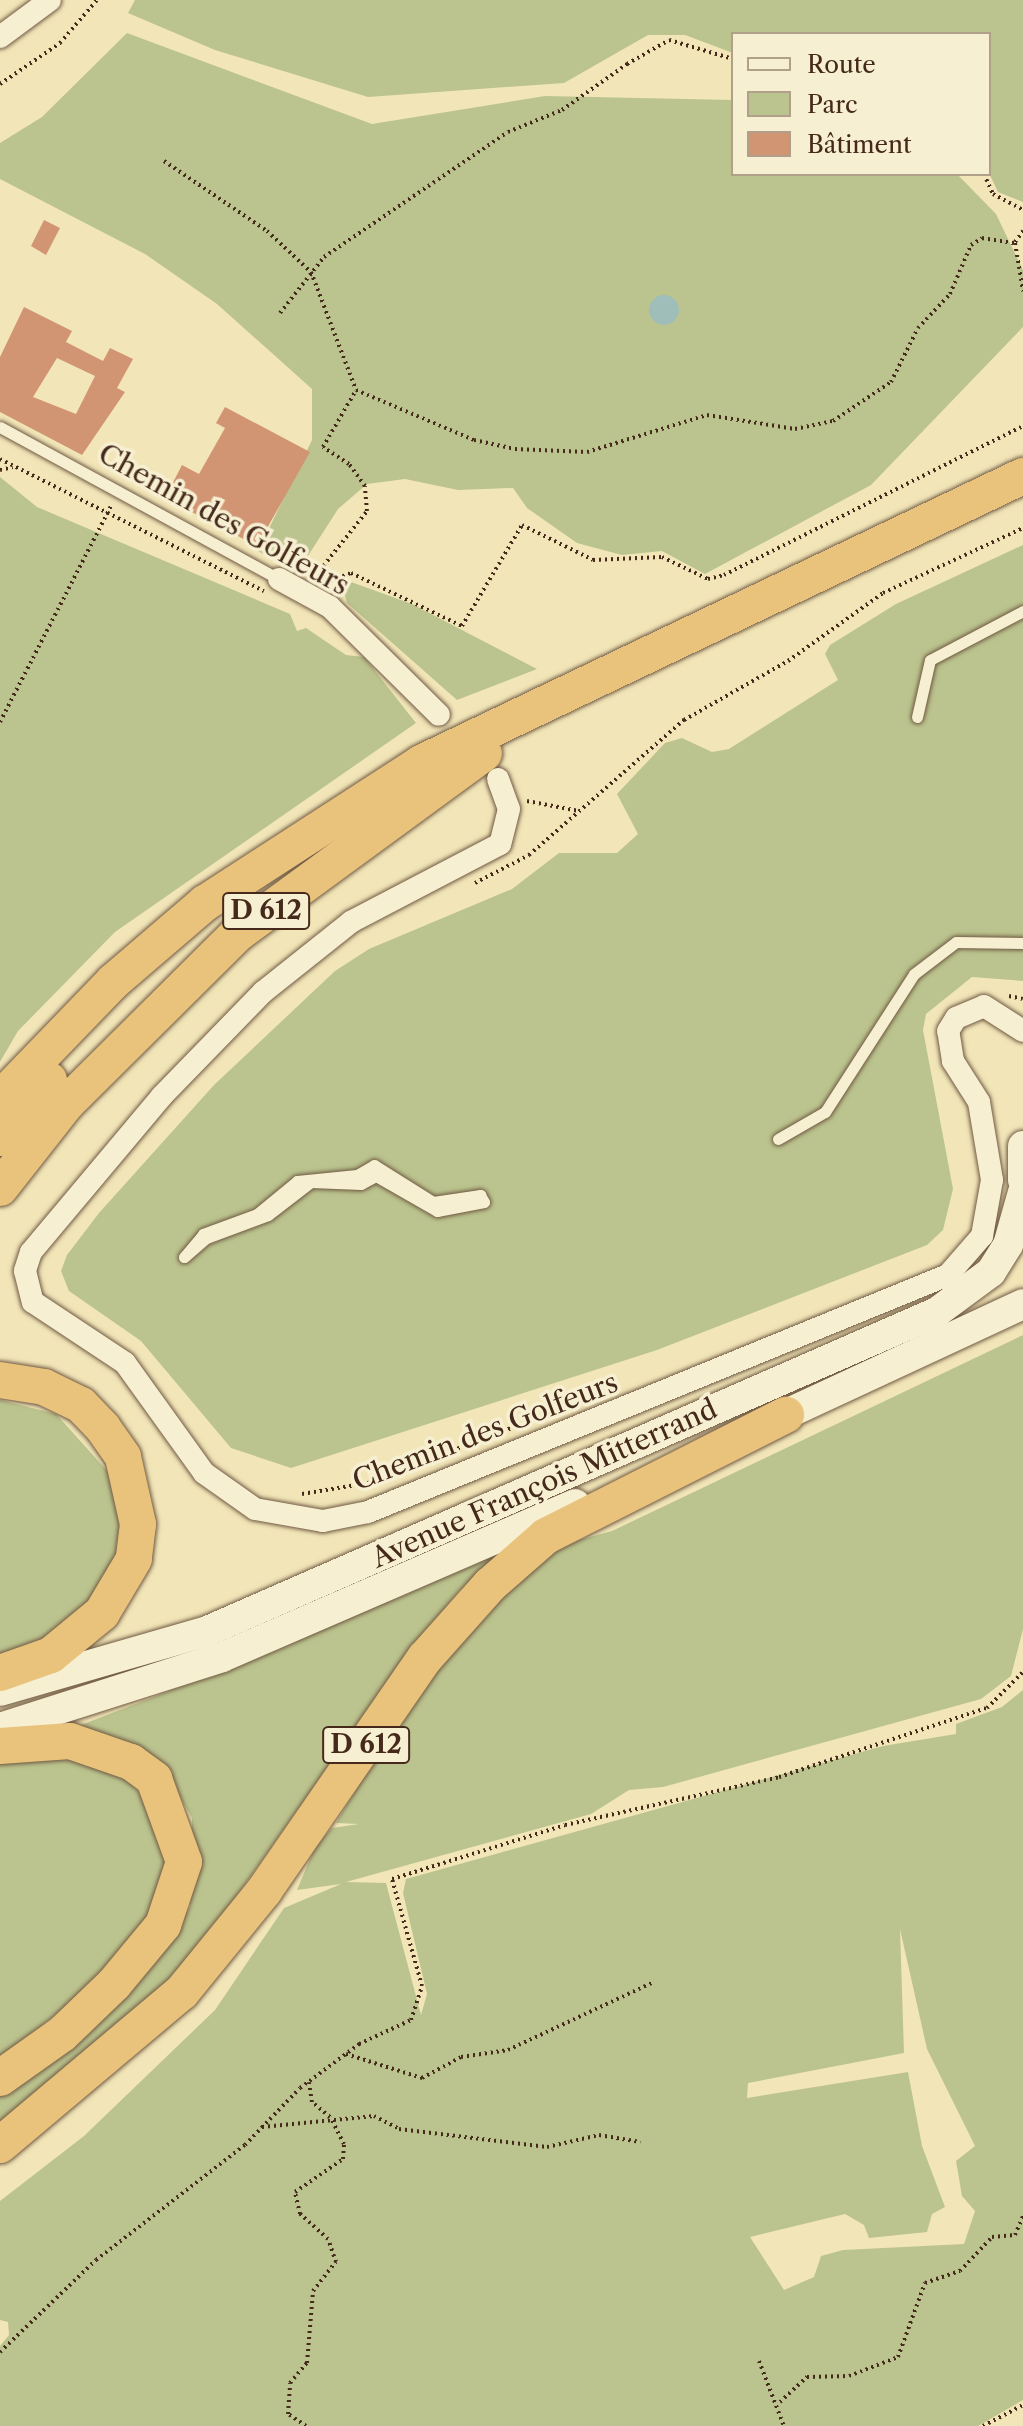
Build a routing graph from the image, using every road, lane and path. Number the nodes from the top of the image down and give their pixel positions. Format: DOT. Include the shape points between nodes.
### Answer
graph roads {
  1 [pos="50,0"];
  2 [pos="97,0"];
  3 [pos="0,37"];
  4 [pos="731,58"];
  5 [pos="0,84"];
  6 [pos="164,161"];
  7 [pos="985,176"];
  8 [pos="1023,210"];
  9 [pos="1023,231"];
  10 [pos="1015,243"];
  11 [pos="311,272"];
  12 [pos="1023,291"];
  13 [pos="280,313"];
  14 [pos="356,390"];
  15 [pos="1023,426"];
  16 [pos="0,427"];
  17 [pos="0,459"];
  18 [pos="15,467"];
  19 [pos="0,470"];
  20 [pos="1023,476"];
  21 [pos="107,513"];
  22 [pos="1023,528"];
  23 [pos="276,587"];
  24 [pos="304,592"];
  25 [pos="1023,611"];
  26 [pos="579,687"];
  27 [pos="439,715"];
  28 [pos="917,717"];
  29 [pos="0,722"];
  30 [pos="498,779"];
  31 [pos="307,839"];
  32 [pos="1023,943"];
  33 [pos="1017,1027"];
  34 [pos="1023,1044"];
  35 [pos="0,1099"];
  36 [pos="0,1138"];
  37 [pos="778,1139"];
  38 [pos="1023,1146"];
  39 [pos="1023,1180"];
  40 [pos="0,1188"];
  41 [pos="1023,1192"];
  42 [pos="484,1202"];
  43 [pos="1023,1304"];
  44 [pos="0,1380"];
  45 [pos="786,1415"];
  46 [pos="1023,1672"];
  47 [pos="0,1673"];
  48 [pos="0,1691"];
  49 [pos="0,1728"];
  50 [pos="0,1746"];
  51 [pos="652,1983"];
  52 [pos="346,2054"];
  53 [pos="0,2078"];
  54 [pos="309,2082"];
  55 [pos="330,2117"];
  56 [pos="262,2127"];
  57 [pos="640,2142"];
  58 [pos="0,2145"];
  59 [pos="1023,2216"];
  60 [pos="0,2352"];
  61 [pos="759,2361"];
  62 [pos="780,2402"];
  63 [pos="1023,2405"];
  64 [pos="306,2426"];
  65 [pos="784,2426"];
  66 [pos="983,2426"];
  1 -- 3 [label="street"];
  2 -- 5 [label="path" via="60,43"];
  4 -- 11 [label="path" via="669,40 562,110 508,132"];
  6 -- 11 [label="path" via="267,231"];
  7 -- 8 [label="path" via="993,194"];
  9 -- 10 [label="path"];
  10 -- 12 [label="path"];
  10 -- 14 [label="path" via="999,235 971,245 958,282 918,328 891,382 814,426 707,415 587,452 515,449 474,440"];
  11 -- 13 [label="path"];
  11 -- 14 [label="path"];
  14 -- 24 [label="path" via="323,447 365,486 367,511"];
  15 -- 24 [label="path" via="708,579 662,557 593,560 522,525 462,626 351,573"];
  16 -- 23 [label="lane, Chemin des Golfeurs"];
  17 -- 18 [label="path"];
  18 -- 19 [label="path"];
  18 -- 21 [label="path"];
  20 -- 26 [label="highway, D 612"];
  21 -- 23 [label="path"];
  21 -- 29 [label="path"];
  22 -- 30 [label="path" via="859,607 788,661 658,737 579,811 538,805"];
  23 -- 24 [label="street, Chemin des Golfeurs"];
  24 -- 27 [label="street, Chemin des Golfeurs" via="330,607"];
  25 -- 28 [label="lane" via="930,660"];
  26 -- 31 [label="highway, D 612" via="421,763"];
  26 -- 40 [label="highway, D 612" via="237,934 67,1103"];
  30 -- 33 [label="street, Chemin des Golfeurs" via="509,809 500,844 351,922 263,992 162,1096 31,1252 25,1271 33,1302 125,1363 204,1473 255,1509 323,1521 368,1512 948,1275 982,1236 992,1180 979,1102 953,1061 948,1031 968,1009 984,1006"];
  31 -- 35 [label="highway, D 612" via="205,903 114,981"];
  31 -- 36 [label="highway, D 612" via="129,993"];
  32 -- 37 [label="lane" via="956,942 914,974 825,1112"];
  33 -- 34 [label="street, Chemin des Golfeurs"];
  38 -- 39 [label="main road"];
  41 -- 48 [label="main road, Avenue François Mitterrand" via="1008,1245 991,1272 937,1312 205,1632"];
  42 -- 42 [label="lane" via="437,1211 376,1176 361,1184 311,1182 268,1215 206,1238 184,1257 203,1234 257,1214 318,1173 357,1175 374,1165 433,1202 480,1195"];
  43 -- 45 [label="main road, Avenue François Mitterrand"];
  44 -- 47 [label="highway" via="44,1387 81,1405 123,1457 138,1524 134,1559 102,1613 51,1655"];
  45 -- 49 [label="main road, Avenue François Mitterrand" via="222,1657"];
  45 -- 58 [label="highway, D 612" via="546,1536 490,1585 425,1658 264,1891 182,1992"];
  46 -- 52 [label="path" via="987,1708 779,1777 565,1825 392,1879 422,1986 411,2020"];
  50 -- 53 [label="highway" via="70,1741 131,1762 162,1793 184,1862 163,1925 114,1984 62,2034"];
  51 -- 52 [label="path" via="508,2050 461,2057 422,2078"];
  52 -- 54 [label="path"];
  54 -- 55 [label="path" via="312,2102"];
  54 -- 56 [label="path"];
  55 -- 56 [label="path"];
  55 -- 57 [label="path" via="374,2116 399,2129 547,2147 599,2135"];
  55 -- 64 [label="path" via="343,2159 295,2192 300,2214 328,2239 336,2262 313,2291 307,2363 290,2383 288,2414"];
  56 -- 60 [label="path" via="96,2260"];
  59 -- 62 [label="path" via="1015,2235 992,2237 960,2271 925,2283 898,2357 849,2376 807,2377"];
  61 -- 62 [label="path"];
  62 -- 65 [label="path"];
  63 -- 66 [label="path"];
}
